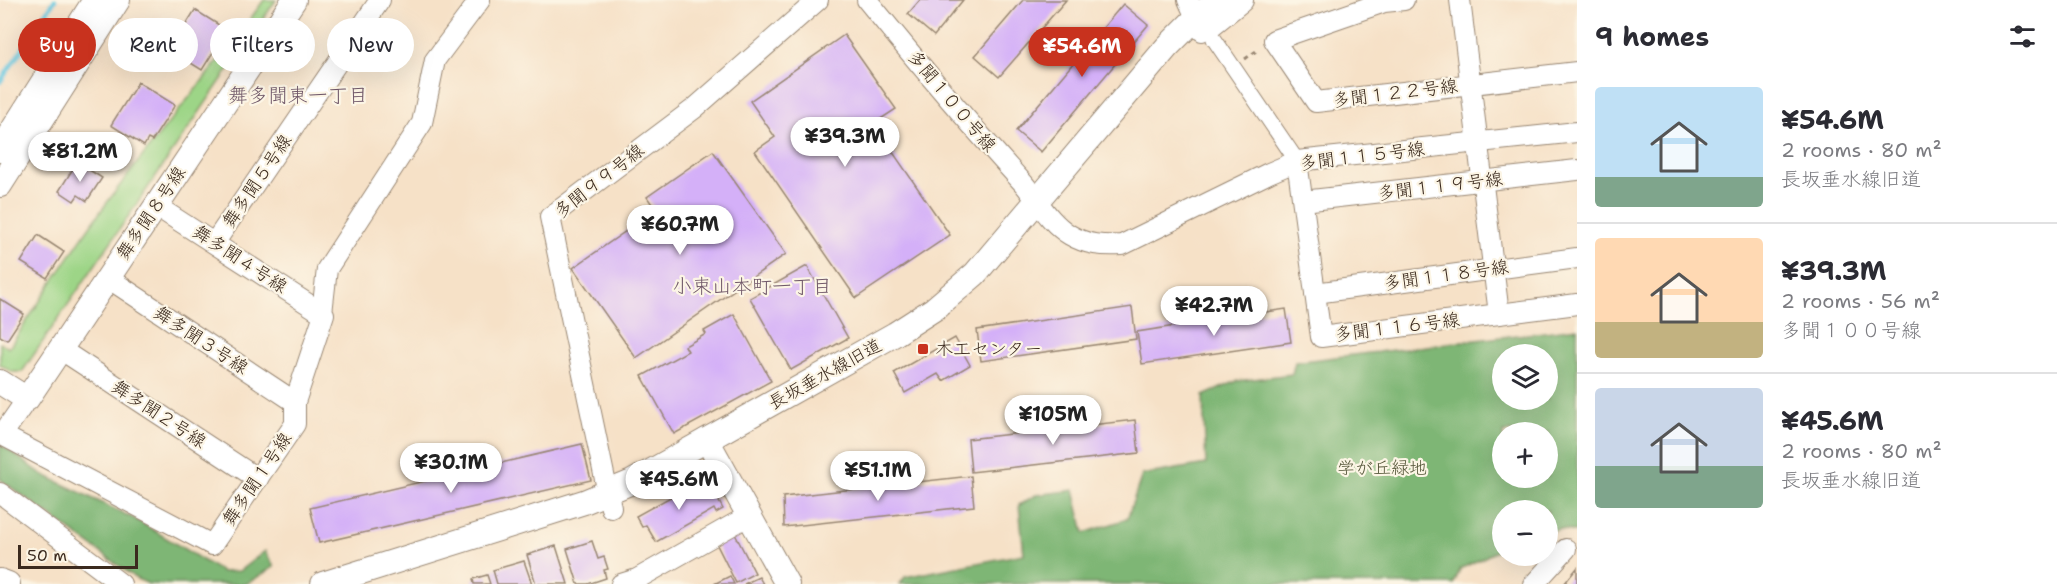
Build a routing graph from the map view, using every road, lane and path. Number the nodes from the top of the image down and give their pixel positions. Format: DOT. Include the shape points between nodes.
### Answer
graph roads {
  1 [pos="95,0"];
  2 [pos="118,0"];
  3 [pos="294,0"];
  4 [pos="380,0"];
  5 [pos="480,0"];
  6 [pos="818,0"];
  7 [pos="867,0"];
  8 [pos="1218,0"];
  9 [pos="1240,0"];
  10 [pos="1404,0"];
  11 [pos="1460,0"];
  12 [pos="1200,22"];
  13 [pos="1274,40"];
  14 [pos="1233,66"];
  15 [pos="1577,72"];
  16 [pos="1470,84"];
  17 [pos="1577,132"];
  18 [pos="1477,143"];
  19 [pos="0,150"];
  20 [pos="1297,161"];
  21 [pos="1577,170"];
  22 [pos="1482,181"];
  23 [pos="0,184"];
  24 [pos="1303,201"];
  25 [pos="156,206"];
  26 [pos="1042,207"];
  27 [pos="215,242"];
  28 [pos="1577,258"];
  29 [pos="1494,269"];
  30 [pos="108,278"];
  31 [pos="1315,292"];
  32 [pos="1577,304"];
  33 [pos="322,313"];
  34 [pos="1500,314"];
  35 [pos="60,349"];
  36 [pos="0,382"];
  37 [pos="27,399"];
  38 [pos="295,402"];
  39 [pos="711,447"];
  40 [pos="258,479"];
  41 [pos="0,493"];
  42 [pos="609,500"];
  43 [pos="750,515"];
  44 [pos="1566,549"];
  45 [pos="0,581"];
  46 [pos="633,582"];
  47 [pos="8,584"];
  48 [pos="121,584"];
  49 [pos="323,584"];
  50 [pos="371,584"];
  51 [pos="787,584"];
  52 [pos="1534,584"];
  1 -- 19 [label="street"];
  2 -- 23 [label="street"];
  3 -- 25 [label="street, 舞多聞８号線"];
  4 -- 27 [label="street, 舞多聞５号線"];
  5 -- 33 [label="street, 舞多聞１号線" via="435,60 423,123 327,269"];
  6 -- 42 [label="street, 多聞９９号線" via="695,108 550,217"];
  7 -- 26 [label="street, 多聞１００号線"];
  8 -- 12 [label="street, 長坂垂水線旧道"];
  9 -- 12 [label="street, 長坂垂水線旧道"];
  10 -- 13 [label="street" via="1384,2"];
  11 -- 16 [label="street"];
  12 -- 14 [label="street"];
  12 -- 26 [label="street, 長坂垂水線旧道"];
  13 -- 14 [label="path"];
  13 -- 16 [label="street, 多聞１２２号線" via="1316,102"];
  14 -- 20 [label="street"];
  15 -- 16 [label="street, 多聞１２２号線"];
  16 -- 18 [label="street"];
  17 -- 18 [label="street, 多聞１１５号線"];
  18 -- 20 [label="street, 多聞１１５号線"];
  18 -- 22 [label="street"];
  20 -- 24 [label="street, 多聞１１６号線"];
  20 -- 26 [label="street, 多聞１１５号線" via="1122,245 1087,244 1068,234"];
  21 -- 22 [label="street, 多聞１１９号線"];
  22 -- 24 [label="street, 多聞１１９号線"];
  22 -- 29 [label="street"];
  24 -- 31 [label="street, 多聞１１６号線"];
  25 -- 27 [label="street, 舞多聞４号線"];
  25 -- 30 [label="street, 舞多聞８号線"];
  26 -- 39 [label="street, 長坂垂水線旧道" via="996,273 946,318 890,353"];
  27 -- 33 [label="street, 舞多聞４号線"];
  28 -- 29 [label="street, 多聞１１８号線"];
  29 -- 31 [label="street, 多聞１１８号線"];
  29 -- 34 [label="street"];
  30 -- 35 [label="street, 舞多聞８号線"];
  30 -- 38 [label="street, 舞多聞３号線"];
  31 -- 34 [label="street, 多聞１１６号線" via="1321,337"];
  32 -- 34 [label="street, 多聞１１６号線"];
  33 -- 38 [label="street, 舞多聞１号線"];
  35 -- 37 [label="street, 舞多聞８号線"];
  35 -- 40 [label="street, 舞多聞２号線"];
  36 -- 37 [label="street"];
  37 -- 40 [label="street, 舞多聞１号線" via="2,435 212,545"];
  38 -- 40 [label="street, 舞多聞１号線" via="295,424"];
  39 -- 42 [label="street, 長坂垂水線旧道"];
  39 -- 43 [label="street"];
  41 -- 48 [label="street"];
  42 -- 49 [label="street, 長坂垂水線旧道" via="584,502"];
  42 -- 50 [label="street, 長坂垂水線旧道"];
  43 -- 46 [label="street"];
  43 -- 51 [label="street"];
  44 -- 52 [label="street"];
  45 -- 47 [label="street"];
}
